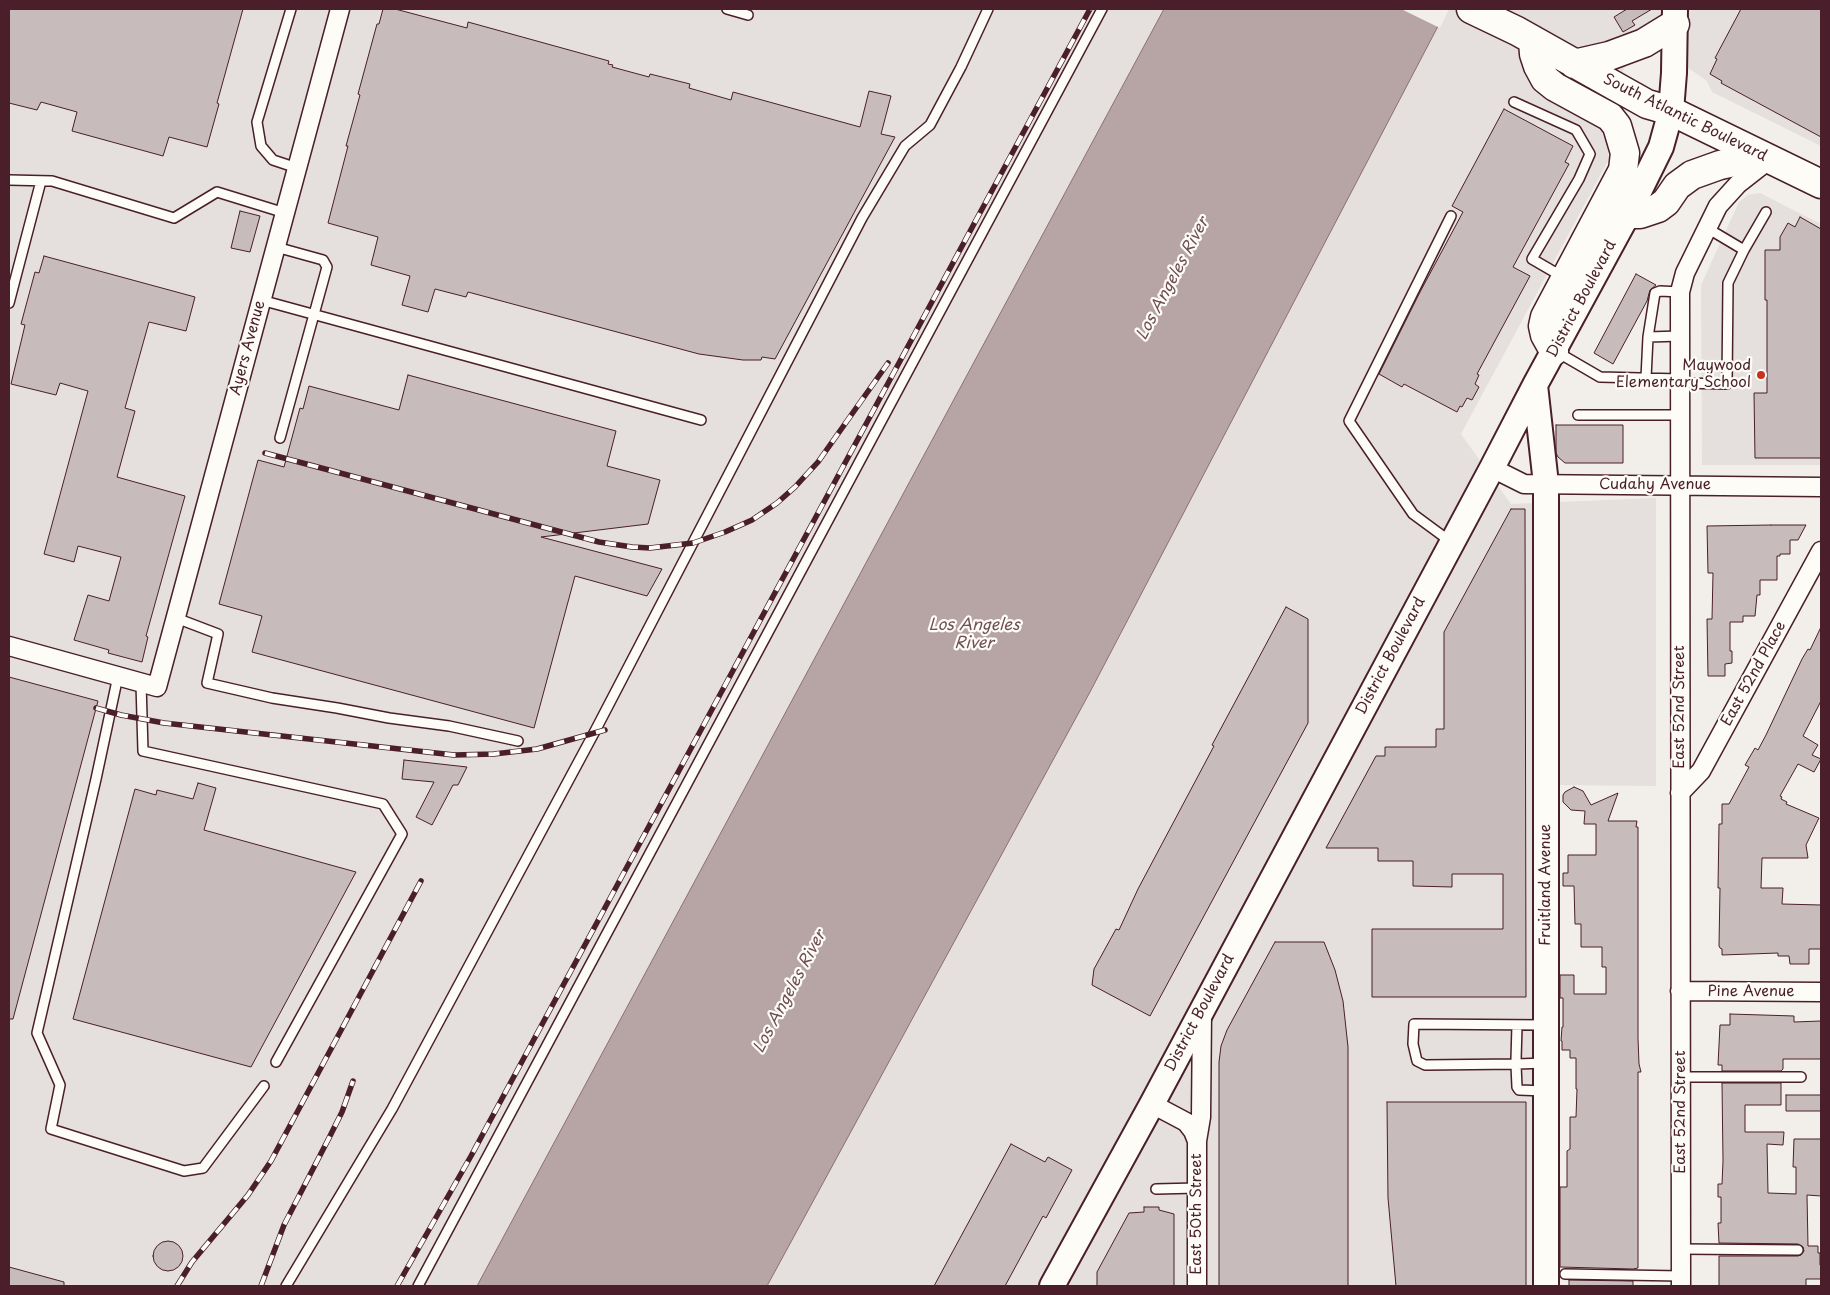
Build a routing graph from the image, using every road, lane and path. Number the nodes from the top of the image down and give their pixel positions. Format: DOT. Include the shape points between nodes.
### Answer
graph roads {
  1 [pos="291,9"];
  2 [pos="340,9"];
  3 [pos="727,9"];
  4 [pos="988,9"];
  5 [pos="1102,9"];
  6 [pos="1470,9"];
  7 [pos="748,15"];
  8 [pos="1675,16"];
  9 [pos="1522,34"];
  10 [pos="1574,64"];
  11 [pos="1514,102"];
  12 [pos="1671,111"];
  13 [pos="1764,156"];
  14 [pos="297,168"];
  15 [pos="9,180"];
  16 [pos="41,181"];
  17 [pos="1821,184"];
  18 [pos="1766,212"];
  19 [pos="285,213"];
  20 [pos="1628,214"];
  21 [pos="1451,216"];
  22 [pos="1707,228"];
  23 [pos="276,247"];
  24 [pos="1744,250"];
  25 [pos="1577,285"];
  26 [pos="1680,292"];
  27 [pos="261,300"];
  28 [pos="9,302"];
  29 [pos="314,314"];
  30 [pos="1680,336"];
  31 [pos="1648,337"];
  32 [pos="1554,351"];
  33 [pos="1646,378"];
  34 [pos="1680,381"];
  35 [pos="1535,385"];
  36 [pos="1578,415"];
  37 [pos="1680,415"];
  38 [pos="701,420"];
  39 [pos="280,438"];
  40 [pos="1492,468"];
  41 [pos="1546,484"];
  42 [pos="1680,486"];
  43 [pos="1821,487"];
  44 [pos="1452,542"];
  45 [pos="1821,551"];
  46 [pos="176,618"];
  47 [pos="9,646"];
  48 [pos="118,676"];
  49 [pos="149,685"];
  50 [pos="518,741"];
  51 [pos="1680,793"];
  52 [pos="1680,991"];
  53 [pos="1821,992"];
  54 [pos="1202,1011"];
  55 [pos="1516,1025"];
  56 [pos="1546,1025"];
  57 [pos="276,1062"];
  58 [pos="1546,1063"];
  59 [pos="1518,1064"];
  60 [pos="1681,1077"];
  61 [pos="1802,1077"];
  62 [pos="264,1086"];
  63 [pos="1546,1091"];
  64 [pos="1152,1104"];
  65 [pos="1197,1141"];
  66 [pos="1197,1188"];
  67 [pos="1156,1189"];
  68 [pos="1681,1249"];
  69 [pos="1798,1250"];
  70 [pos="1555,1280"];
  71 [pos="1681,1281"];
  72 [pos="286,1286"];
  73 [pos="418,1286"];
  74 [pos="1052,1286"];
  75 [pos="1198,1286"];
  1 -- 14 [label="lane" via="257,122 261,146 273,160"];
  2 -- 14 [label="street, Ayers Avenue"];
  3 -- 7 [label="lane"];
  4 -- 72 [label="lane" via="930,124 905,146 862,218 594,733 401,1092"];
  5 -- 73 [label="lane"];
  6 -- 9 [label="main road, South Atlantic Boulevard"];
  8 -- 10 [label="main road" via="1644,43"];
  8 -- 12 [label="main road, District Boulevard"];
  9 -- 10 [label="main road, South Atlantic Boulevard"];
  9 -- 25 [label="main road" via="1545,79 1610,118 1618,126 1625,152 1623,170"];
  10 -- 12 [label="main road, South Atlantic Boulevard" via="1647,104"];
  11 -- 25 [label="lane" via="1576,130 1590,154 1532,259"];
  12 -- 13 [label="main road, South Atlantic Boulevard"];
  12 -- 20 [label="main road, District Boulevard" via="1661,147"];
  13 -- 17 [label="main road, South Atlantic Boulevard"];
  13 -- 20 [label="main road" via="1720,165 1692,175 1676,186 1658,208"];
  13 -- 22 [label="street, East 52nd Street" via="1718,206"];
  14 -- 19 [label="street, Ayers Avenue"];
  15 -- 16 [label="lane"];
  16 -- 19 [label="lane" via="52,181 174,218 217,192"];
  16 -- 28 [label="lane"];
  18 -- 24 [label="lane"];
  19 -- 23 [label="street, Ayers Avenue"];
  20 -- 25 [label="main road, District Boulevard"];
  21 -- 44 [label="lane" via="1349,421 1413,514"];
  22 -- 24 [label="lane"];
  22 -- 26 [label="street, East 52nd Street" via="1685,273"];
  23 -- 27 [label="street, Ayers Avenue"];
  23 -- 29 [label="lane" via="326,262"];
  24 -- 34 [label="lane" via="1728,283 1727,384"];
  25 -- 32 [label="main road" via="1545,317 1545,335"];
  26 -- 30 [label="street, East 52nd Street"];
  26 -- 31 [label="lane" via="1655,293"];
  27 -- 29 [label="lane"];
  27 -- 46 [label="street, Ayers Avenue"];
  29 -- 38 [label="lane"];
  29 -- 39 [label="lane"];
  30 -- 31 [label="lane"];
  30 -- 34 [label="street, East 52nd Street"];
  31 -- 33 [label="lane"];
  32 -- 33 [label="lane" via="1600,377"];
  32 -- 35 [label="main road, District Boulevard"];
  33 -- 34 [label="lane"];
  34 -- 37 [label="street, East 52nd Street"];
  35 -- 40 [label="main road, District Boulevard"];
  35 -- 41 [label="main road, Fruitland Avenue"];
  36 -- 37 [label="lane"];
  37 -- 42 [label="street, East 52nd Street"];
  40 -- 41 [label="street, Cudahy Avenue" via="1524,484"];
  40 -- 44 [label="main road, District Boulevard"];
  41 -- 42 [label="street, Cudahy Avenue"];
  41 -- 56 [label="main road, Fruitland Avenue"];
  42 -- 43 [label="street, Cudahy Avenue"];
  42 -- 51 [label="street, East 52nd Street"];
  44 -- 54 [label="main road, District Boulevard"];
  45 -- 51 [label="street, East 52nd Place" via="1701,771"];
  46 -- 49 [label="street, Ayers Avenue"];
  46 -- 50 [label="lane" via="218,634 207,683 272,698 449,726"];
  47 -- 48 [label="street"];
  48 -- 49 [label="street"];
  48 -- 62 [label="lane" via="37,1033 60,1086 51,1129 184,1171 203,1168"];
  49 -- 57 [label="lane" via="143,751 383,804 402,834"];
  51 -- 52 [label="street, East 52nd Street"];
  52 -- 53 [label="street, Pine Avenue"];
  52 -- 60 [label="street, East 52nd Street"];
  54 -- 64 [label="main road, District Boulevard"];
  54 -- 65 [label="street, East 50th Street" via="1201,1125"];
  55 -- 56 [label="lane"];
  55 -- 59 [label="lane"];
  55 -- 59 [label="lane" via="1414,1024 1413,1044 1418,1061 1425,1065"];
  56 -- 58 [label="main road, Fruitland Avenue"];
  58 -- 59 [label="lane"];
  58 -- 63 [label="main road, Fruitland Avenue"];
  59 -- 63 [label="lane" via="1519,1090"];
  60 -- 61 [label="lane"];
  60 -- 68 [label="street, East 52nd Street"];
  63 -- 70 [label="main road, Fruitland Avenue"];
  64 -- 65 [label="street, East 50th Street" via="1186,1122"];
  64 -- 74 [label="main road, District Boulevard"];
  65 -- 66 [label="street, East 50th Street"];
  66 -- 67 [label="lane"];
  66 -- 75 [label="street, East 50th Street"];
  68 -- 69 [label="lane"];
  68 -- 71 [label="street, East 52nd Street"];
  70 -- 71 [label="lane"];
}
